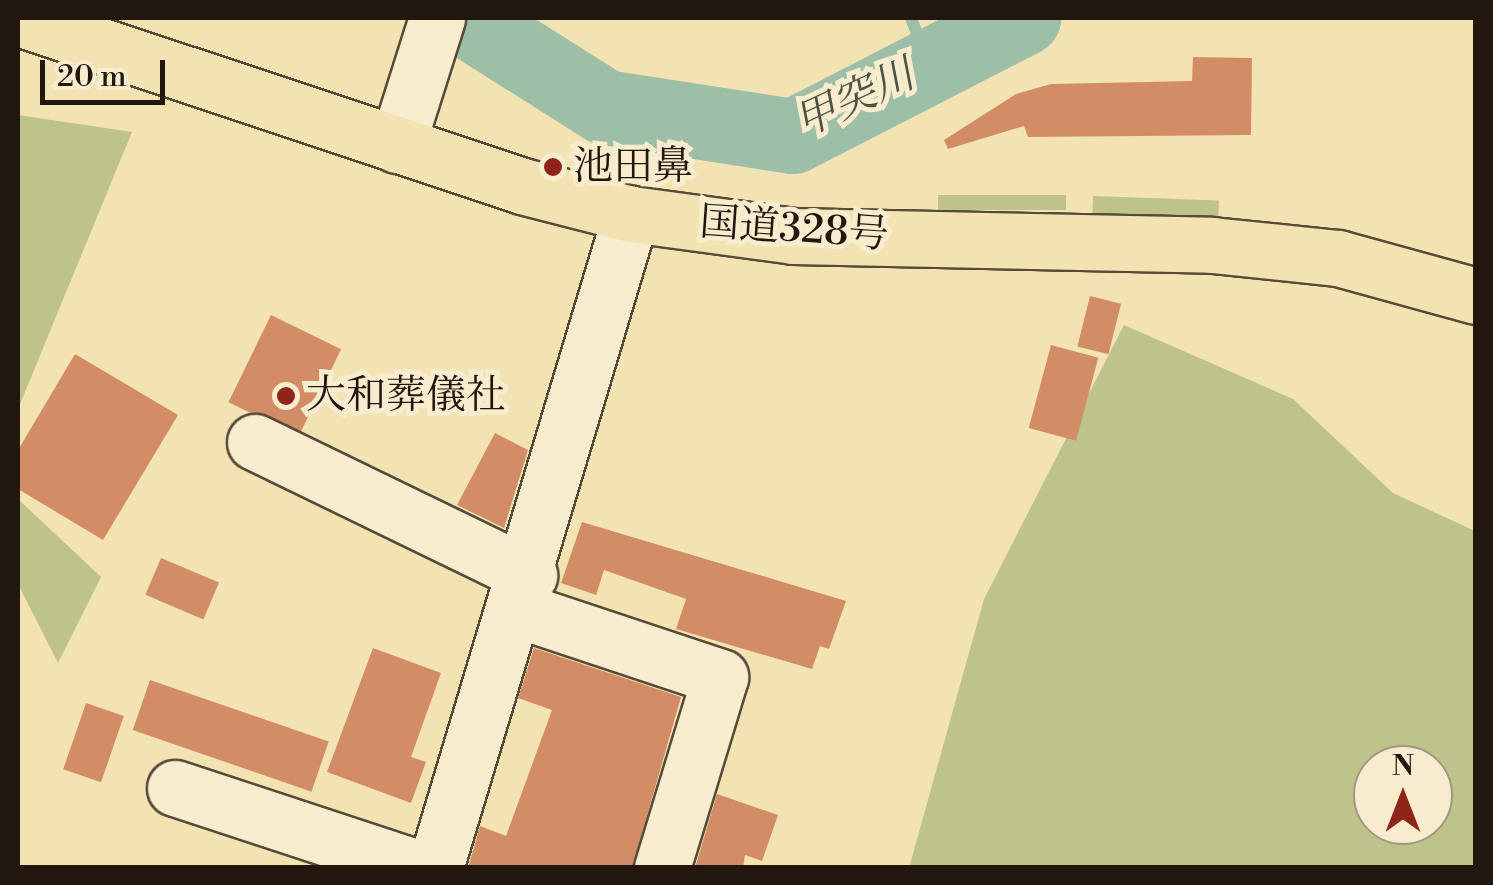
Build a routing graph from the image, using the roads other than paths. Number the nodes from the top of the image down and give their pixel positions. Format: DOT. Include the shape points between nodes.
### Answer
graph roads {
  1 [pos="18,18"];
  2 [pos="437,18"];
  3 [pos="402,129"];
  4 [pos="630,214"];
  5 [pos="1476,296"];
  6 [pos="255,442"];
  7 [pos="524,592"];
  8 [pos="175,788"];
  9 [pos="418,868"];
  10 [pos="435,868"];
  11 [pos="662,868"];
  1 -- 3 [label="highway, 国道328号"];
  2 -- 3 [label="street"];
  3 -- 4 [label="highway, 国道328号"];
  4 -- 5 [label="highway, 国道328号" via="794,236 1212,244 1338,258"];
  4 -- 7 [label="street"];
  6 -- 7 [label="street"];
  7 -- 10 [label="street"];
  7 -- 11 [label="street" via="720,677"];
  8 -- 9 [label="street"];
}
